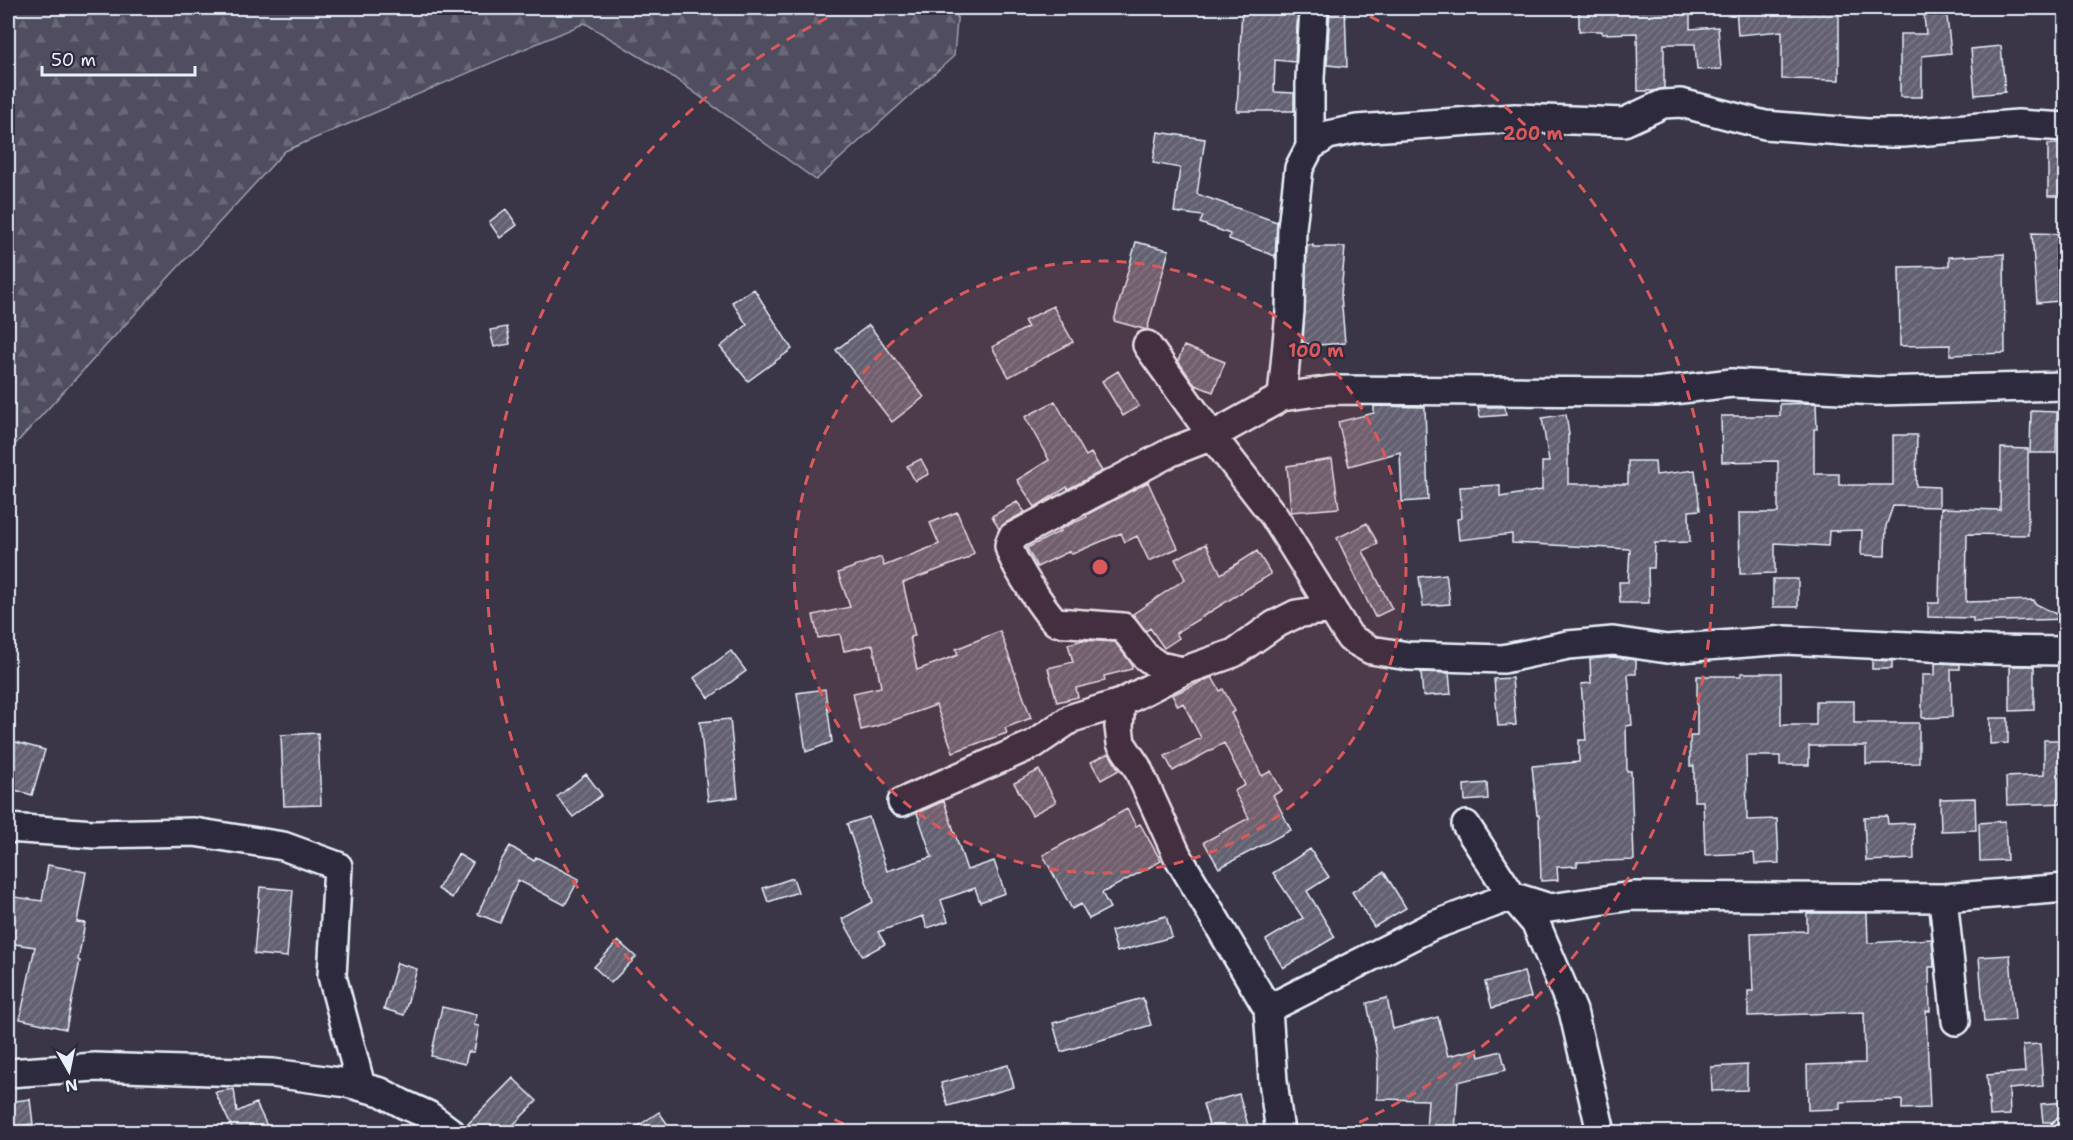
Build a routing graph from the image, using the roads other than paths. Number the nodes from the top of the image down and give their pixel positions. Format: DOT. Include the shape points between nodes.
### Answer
graph roads {
  1 [pos="1314,8"];
  2 [pos="2066,127"];
  3 [pos="1310,147"];
  4 [pos="1147,345"];
  5 [pos="2066,386"];
  6 [pos="1282,397"];
  7 [pos="1212,436"];
  8 [pos="1330,609"];
  9 [pos="2066,651"];
  10 [pos="1183,671"];
  11 [pos="1121,703"];
  12 [pos="1089,713"];
  13 [pos="1121,742"];
  14 [pos="902,802"];
  15 [pos="1466,825"];
  16 [pos="8,828"];
  17 [pos="2066,888"];
  18 [pos="1512,896"];
  19 [pos="1943,898"];
  20 [pos="1268,1009"];
  21 [pos="1956,1021"];
  22 [pos="8,1073"];
  23 [pos="361,1086"];
  24 [pos="451,1132"];
  25 [pos="1280,1132"];
  26 [pos="1601,1132"];
  1 -- 3 [label="street"];
  2 -- 3 [label="street" via="2018,124 1867,133 1765,125 1681,103 1663,104 1624,122 1515,118 1357,129 1328,135"];
  3 -- 6 [label="street" via="1299,168 1292,228"];
  4 -- 7 [label="street"];
  5 -- 6 [label="street" via="1877,391 1732,383 1656,392 1331,390"];
  6 -- 7 [label="street"];
  7 -- 8 [label="street" via="1274,516"];
  7 -- 10 [label="street" via="1172,452 1012,537 1009,547 1020,572 1056,622 1123,627 1145,656 1159,666"];
  8 -- 9 [label="street" via="1350,638 1371,650 1408,656 1503,659 1568,645 1613,641 1667,649 1786,640"];
  8 -- 10 [label="street" via="1296,614 1234,653"];
  10 -- 11 [label="street"];
  11 -- 12 [label="street"];
  11 -- 13 [label="street"];
  12 -- 13 [label="street"];
  12 -- 14 [label="street" via="1072,718 1034,744"];
  13 -- 20 [label="street" via="1137,767 1177,855"];
  15 -- 18 [label="street"];
  16 -- 23 [label="street" via="94,834 194,832 283,846 338,866 332,976"];
  17 -- 19 [label="street"];
  18 -- 19 [label="street" via="1550,908 1632,896"];
  18 -- 20 [label="street" via="1432,926"];
  18 -- 26 [label="street" via="1536,924 1573,1011"];
  19 -- 21 [label="street"];
  20 -- 25 [label="street"];
  22 -- 23 [label="street" via="95,1067 261,1073"];
  23 -- 24 [label="street" via="428,1115"];
}
